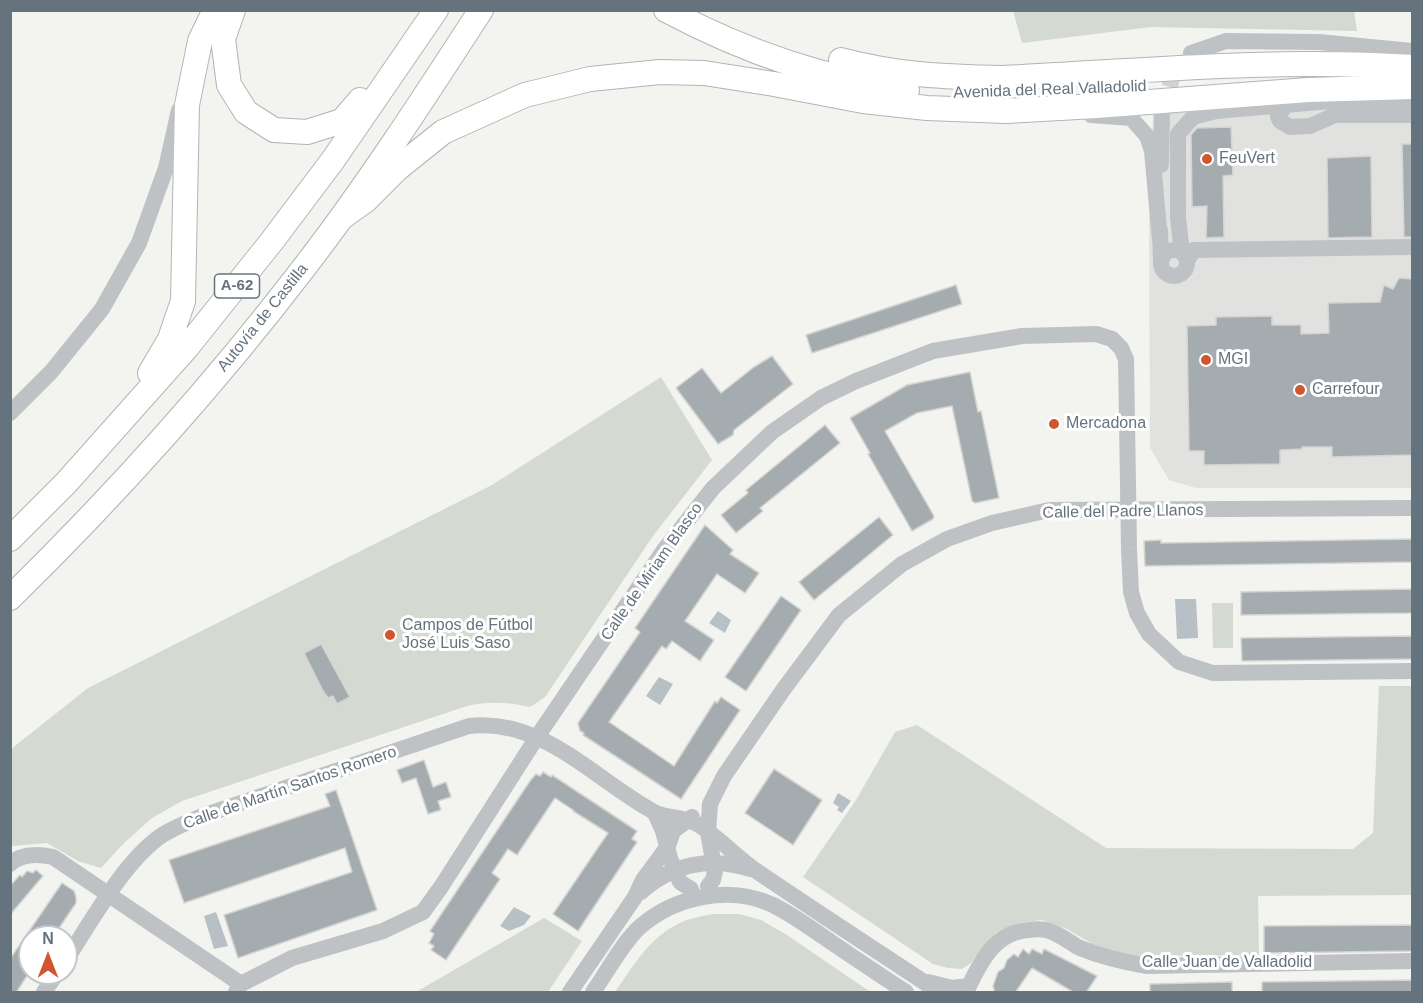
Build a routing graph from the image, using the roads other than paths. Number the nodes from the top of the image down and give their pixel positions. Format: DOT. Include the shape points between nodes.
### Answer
graph roads {
  1 [pos="215,10"];
  2 [pos="233,10"];
  3 [pos="435,10"];
  4 [pos="481,10"];
  5 [pos="666,10"];
  6 [pos="699,10"];
  7 [pos="200,41"];
  8 [pos="1413,51"];
  9 [pos="1191,53"];
  10 [pos="1413,67"];
  11 [pos="1413,87"];
  12 [pos="1413,100"];
  13 [pos="1286,105"];
  14 [pos="1006,111"];
  15 [pos="1162,112"];
  16 [pos="1413,115"];
  17 [pos="340,218"];
  18 [pos="1160,240"];
  19 [pos="1413,247"];
  20 [pos="1183,251"];
  21 [pos="10,413"];
  22 [pos="66,483"];
  23 [pos="1413,508"];
  24 [pos="1129,510"];
  25 [pos="10,539"];
  26 [pos="10,598"];
  27 [pos="1413,671"];
  28 [pos="537,737"];
  29 [pos="710,804"];
  30 [pos="655,813"];
  31 [pos="686,820"];
  32 [pos="708,833"];
  33 [pos="668,846"];
  34 [pos="715,861"];
  35 [pos="10,864"];
  36 [pos="675,870"];
  37 [pos="757,871"];
  38 [pos="708,886"];
  39 [pos="109,895"];
  40 [pos="689,895"];
  41 [pos="635,897"];
  42 [pos="772,905"];
  43 [pos="78,942"];
  44 [pos="1413,961"];
  45 [pos="920,986"];
  46 [pos="238,988"];
  47 [pos="901,989"];
  48 [pos="957,990"];
  49 [pos="570,993"];
  50 [pos="593,993"];
  1 -- 7 [label="highway"];
  2 -- 3 [label="highway" via="223,39 229,85 246,112 274,130 307,132 342,121"];
  3 -- 22 [label="highway, A-62" via="333,160 272,241 188,346"];
  4 -- 17 [label="highway, Autovía de Castilla / A-62"];
  5 -- 11 [label="highway, Avenida del Real Valladolid" via="726,40 779,60 872,85 930,93 1002,95 1311,80 1370,81"];
  6 -- 10 [label="highway, Avenida del Real Valladolid" via="783,45 872,68 928,76 1003,78 1227,65"];
  7 -- 21 [label="street" via="188,62 166,168 139,243 102,309 51,372"];
  7 -- 22 [label="highway" via="187,105 183,302 157,364 85,449"];
  8 -- 9 [label="street" via="1319,42 1226,42"];
  11 -- 14 [label="highway" via="1308,90"];
  12 -- 13 [label="street"];
  13 -- 16 [label="street" via="1278,116 1290,127 1310,126 1335,115"];
  13 -- 20 [label="street" via="1216,111 1193,117 1178,134 1178,218"];
  14 -- 17 [label="highway" via="863,101 704,73 660,72 590,79 525,95 443,132"];
  14 -- 18 [label="street" via="1131,118 1147,136 1152,151"];
  15 -- 18 [label="street"];
  17 -- 26 [label="highway, Autovía de Castilla / A-62" via="203,393"];
  18 -- 20 [label="street" via="1165,273 1175,277 1186,270"];
  19 -- 20 [label="street" via="1240,247"];
  22 -- 25 [label="highway, A-62"];
  23 -- 24 [label="street, Calle del Padre Llanos"];
  24 -- 27 [label="street" via="1131,592 1137,613 1149,634 1179,662 1213,673"];
  24 -- 28 [label="street, Calle de Miriam Blasco" via="1126,359 1112,339 1096,334 1022,336 933,351 892,365 811,405 772,432 713,488 664,550"];
  24 -- 29 [label="street, Calle del Padre Llanos" via="1049,510 992,523 947,539 902,564 839,615 724,776"];
  28 -- 30 [label="street, Calle de Martín Santos Romero"];
  28 -- 39 [label="street, Calle de Martín Santos Romero" via="503,725 469,726 208,814 158,837"];
  28 -- 46 [label="street, Calle de Miriam Blasco" via="423,912 383,931 292,957"];
  29 -- 31 [label="street, Calle del Padre Llanos"];
  29 -- 32 [label="street, Calle del Padre Llanos"];
  30 -- 31 [label="street"];
  30 -- 33 [label="street"];
  31 -- 32 [label="street"];
  31 -- 33 [label="street" via="673,831"];
  32 -- 34 [label="street, Calle del Padre Llanos"];
  32 -- 37 [label="street"];
  33 -- 36 [label="street"];
  33 -- 41 [label="street"];
  34 -- 36 [label="street"];
  34 -- 37 [label="street"];
  34 -- 38 [label="street" via="713,880"];
  35 -- 39 [label="street" via="37,854 53,857"];
  36 -- 40 [label="street"];
  36 -- 41 [label="street"];
  37 -- 45 [label="street"];
  38 -- 40 [label="street"];
  38 -- 42 [label="street" via="747,889"];
  39 -- 43 [label="street, Calle de Martín Santos Romero"];
  39 -- 46 [label="street"];
  40 -- 42 [label="street" via="734,895"];
  40 -- 50 [label="street" via="670,897 652,910"];
  41 -- 49 [label="street"];
  42 -- 47 [label="street, Calle Juan de Valladolid"];
  44 -- 48 [label="street, Calle Juan de Valladolid" via="1147,966 1112,960 1051,931 1018,930 1002,938"];
  45 -- 47 [label="street, Calle Juan de Valladolid"];
  45 -- 48 [label="street, Calle Juan de Valladolid"];
}
